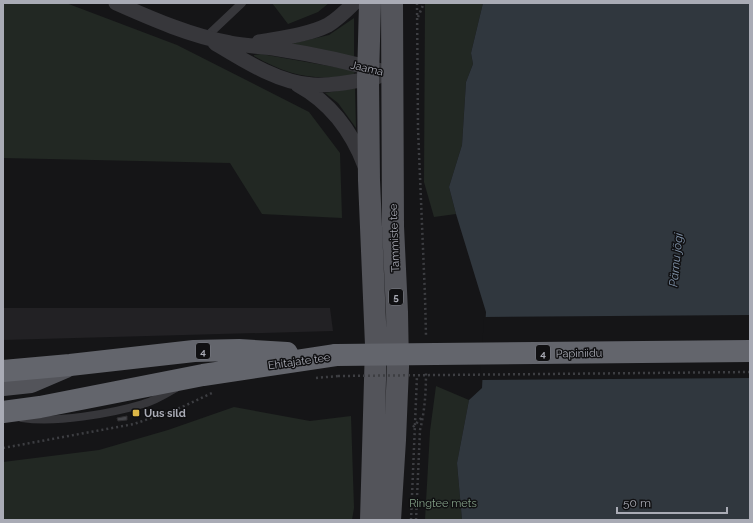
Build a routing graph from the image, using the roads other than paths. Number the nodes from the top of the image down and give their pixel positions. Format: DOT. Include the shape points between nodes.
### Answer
graph roads {
  1 [pos="116,3"];
  2 [pos="242,3"];
  3 [pos="354,3"];
  4 [pos="370,3"];
  5 [pos="392,3"];
  6 [pos="206,37"];
  7 [pos="245,45"];
  8 [pos="368,73"];
  9 [pos="392,74"];
  10 [pos="294,82"];
  11 [pos="369,180"];
  12 [pos="750,351"];
  13 [pos="70,365"];
  14 [pos="337,366"];
  15 [pos="3,371"];
  16 [pos="3,385"];
  17 [pos="3,414"];
  18 [pos="371,520"];
  19 [pos="390,520"];
  1 -- 6 [label="street, Jaama"];
  2 -- 6 [label="lane"];
  3 -- 7 [label="street, Jaama" via="328,25 294,36"];
  4 -- 8 [label="main road, Tammiste tee / 5"];
  5 -- 9 [label="main road, Tammiste tee / 5"];
  6 -- 7 [label="street, Jaama"];
  6 -- 10 [label="street, Jaama" via="238,58"];
  7 -- 8 [label="street, Jaama" via="274,48"];
  8 -- 9 [label="street, Jaama"];
  8 -- 10 [label="street, Jaama" via="327,84"];
  8 -- 11 [label="main road, Tammiste tee / 5"];
  9 -- 19 [label="main road, Tammiste tee / 5" via="393,226 398,367"];
  10 -- 11 [label="street, Jaama" via="309,91 345,126 358,149"];
  11 -- 18 [label="main road, Tammiste tee / 5" via="376,345"];
  12 -- 14 [label="highway, Papiniidu / 4, bridge"];
  13 -- 14 [label="highway, Ehitajate tee / 4" via="194,351 238,350"];
  13 -- 15 [label="highway, Ehitajate tee / 4"];
  13 -- 16 [label="main road" via="31,382"];
  14 -- 17 [label="highway, Ehitajate tee / 4" via="192,377"];
}
